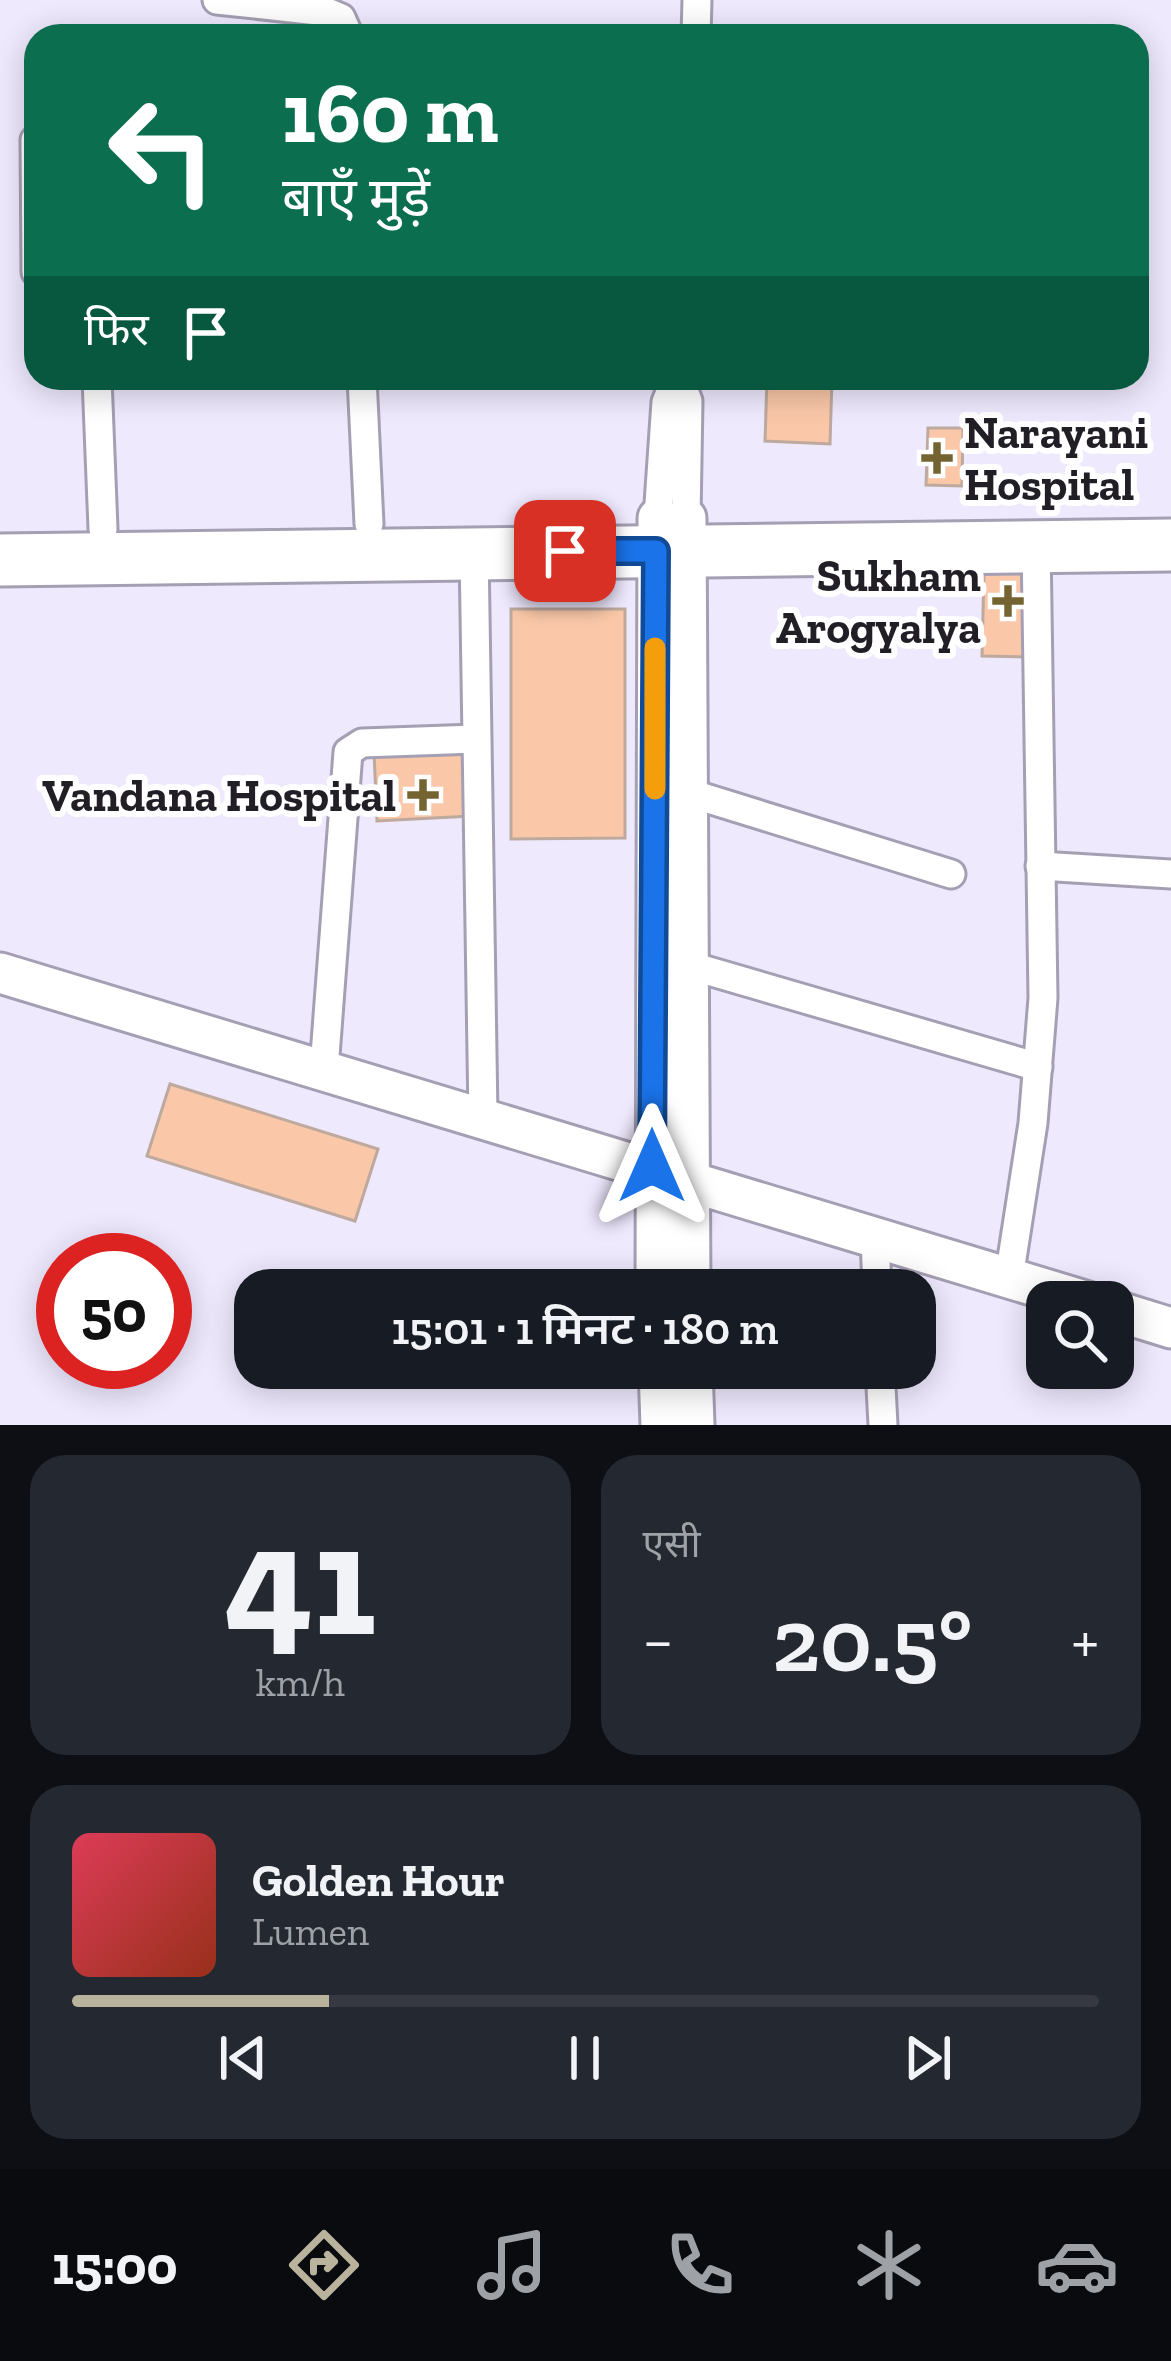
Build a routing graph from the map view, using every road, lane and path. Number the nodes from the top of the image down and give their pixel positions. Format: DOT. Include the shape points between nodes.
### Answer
graph roads {
  1 [pos="217,0"];
  2 [pos="344,24"];
  3 [pos="96,390"];
  4 [pos="363,390"];
  5 [pos="672,390"];
  6 [pos="1171,519"];
  7 [pos="369,524"];
  8 [pos="0,530"];
  9 [pos="672,534"];
  10 [pos="87,540"];
  11 [pos="1036,543"];
  12 [pos="1171,545"];
  13 [pos="474,551"];
  14 [pos="0,560"];
  15 [pos="476,739"];
  16 [pos="686,791"];
  17 [pos="1040,866"];
  18 [pos="951,874"];
  19 [pos="1171,874"];
  20 [pos="688,964"];
  21 [pos="0,973"];
  22 [pos="1038,1067"];
  23 [pos="324,1069"];
  24 [pos="483,1116"];
  25 [pos="669,1172"];
  26 [pos="875,1236"];
  27 [pos="658,1269"];
  28 [pos="686,1269"];
  29 [pos="876,1269"];
  30 [pos="1009,1278"];
  31 [pos="1026,1283"];
  32 [pos="1134,1317"];
  33 [pos="1171,1328"];
  34 [pos="660,1389"];
  35 [pos="693,1389"];
  36 [pos="881,1389"];
  37 [pos="661,1425"];
  38 [pos="694,1425"];
  39 [pos="883,1425"];
  1 -- 2 [label="street" via="327,12"];
  3 -- 10 [label="street"];
  4 -- 7 [label="street"];
  5 -- 9 [label="street"];
  6 -- 9 [label="highway"];
  7 -- 9 [label="highway"];
  7 -- 10 [label="highway"];
  8 -- 10 [label="highway"];
  9 -- 11 [label="highway"];
  9 -- 13 [label="highway"];
  9 -- 16 [label="main road"];
  9 -- 25 [label="main road"];
  10 -- 13 [label="highway"];
  10 -- 14 [label="highway"];
  11 -- 12 [label="highway"];
  11 -- 17 [label="street"];
  13 -- 15 [label="street"];
  15 -- 23 [label="street" via="362,743 348,752"];
  15 -- 24 [label="street"];
  16 -- 18 [label="street"];
  16 -- 20 [label="main road"];
  17 -- 19 [label="street"];
  17 -- 22 [label="street"];
  20 -- 22 [label="street"];
  20 -- 25 [label="main road"];
  21 -- 23 [label="main road"];
  22 -- 30 [label="street"];
  23 -- 24 [label="main road"];
  24 -- 25 [label="main road"];
  25 -- 26 [label="main road"];
  25 -- 27 [label="main road"];
  25 -- 28 [label="main road"];
  26 -- 29 [label="street"];
  26 -- 30 [label="main road"];
  30 -- 31 [label="main road"];
  32 -- 33 [label="main road"];
  34 -- 37 [label="main road"];
  35 -- 38 [label="main road"];
  36 -- 39 [label="street"];
}
